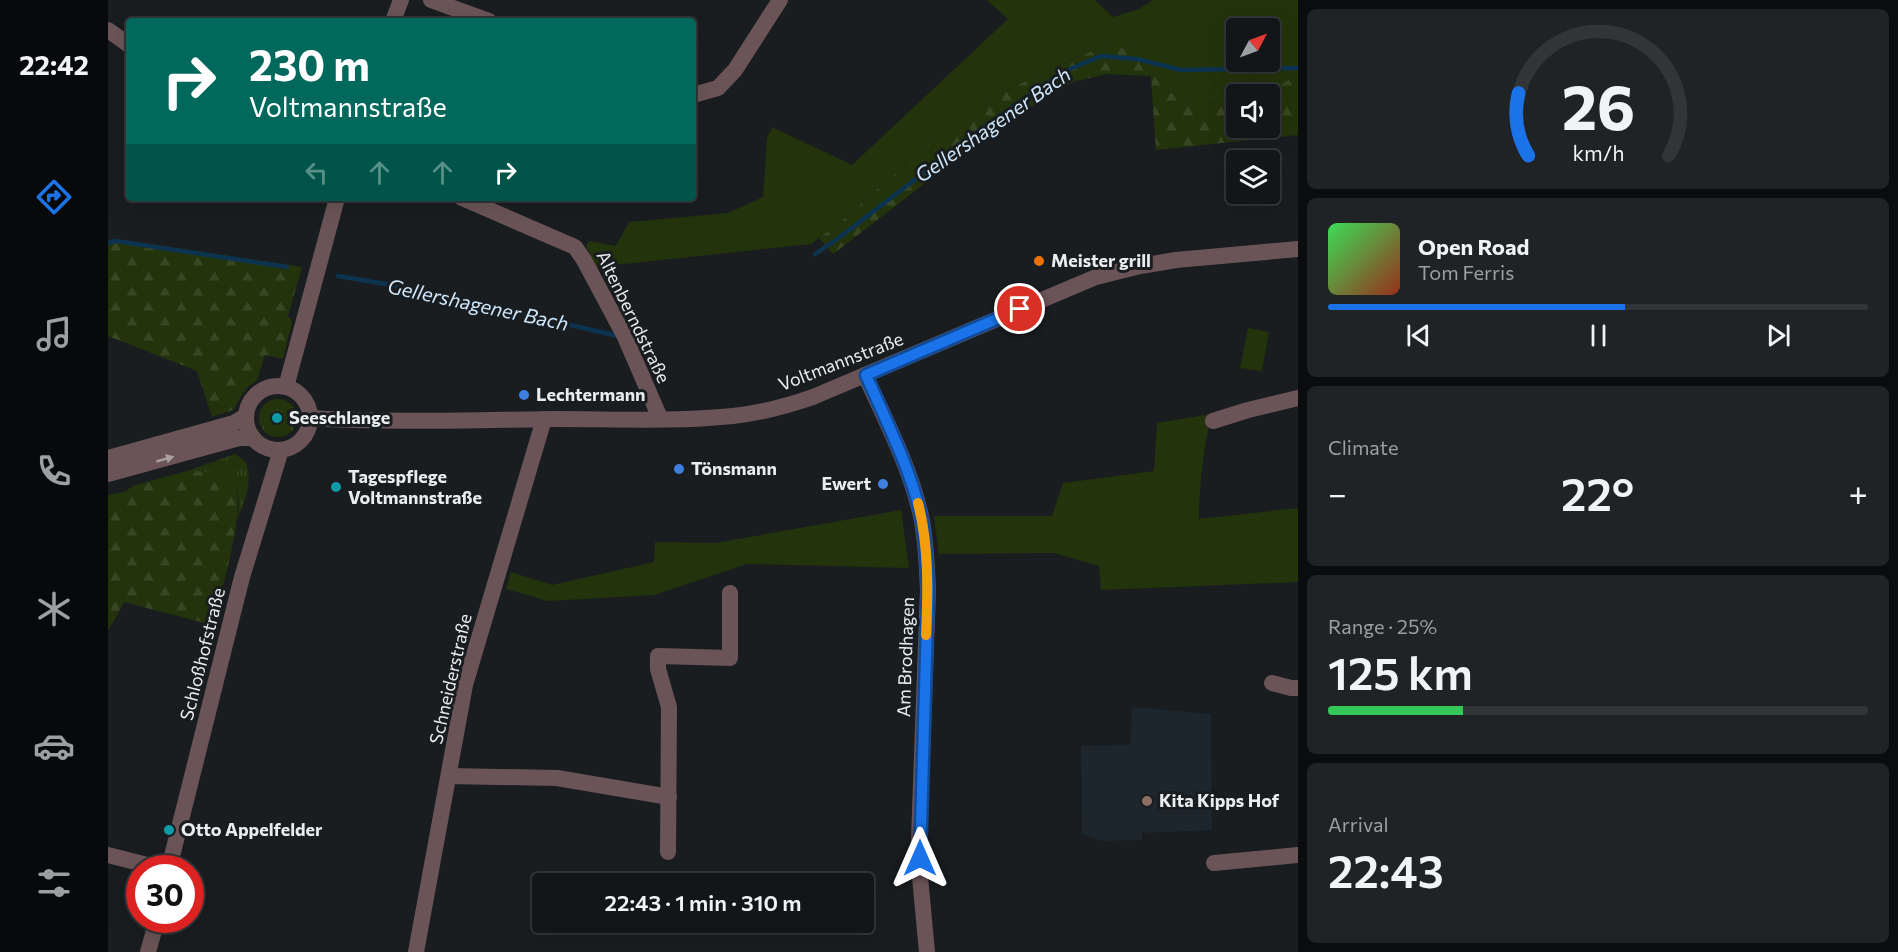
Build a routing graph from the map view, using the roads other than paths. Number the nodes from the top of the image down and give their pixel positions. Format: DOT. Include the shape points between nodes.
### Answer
graph roads {
  1 [pos="401,0"];
  2 [pos="431,0"];
  3 [pos="780,0"];
  4 [pos="394,18"];
  5 [pos="481,18"];
  6 [pos="108,30"];
  7 [pos="126,43"];
  8 [pos="696,94"];
  9 [pos="336,201"];
  10 [pos="469,201"];
  11 [pos="1298,249"];
  12 [pos="866,375"];
  13 [pos="286,387"];
  14 [pos="1298,398"];
  15 [pos="246,416"];
  16 [pos="310,418"];
  17 [pos="660,418"];
  18 [pos="544,419"];
  19 [pos="1213,421"];
  20 [pos="253,438"];
  21 [pos="280,450"];
  22 [pos="108,458"];
  23 [pos="108,474"];
  24 [pos="730,593"];
  25 [pos="1272,683"];
  26 [pos="1298,688"];
  27 [pos="449,776"];
  28 [pos="669,797"];
  29 [pos="668,852"];
  30 [pos="108,855"];
  31 [pos="173,855"];
  32 [pos="1298,855"];
  33 [pos="126,860"];
  34 [pos="1214,864"];
  35 [pos="153,933"];
  36 [pos="148,952"];
  37 [pos="416,952"];
  38 [pos="927,952"];
  1 -- 4 [label="street"];
  2 -- 5 [label="street"];
  3 -- 8 [label="street" via="735,69 718,88"];
  6 -- 7 [label="street"];
  9 -- 13 [label="street"];
  10 -- 17 [label="street, Altenberndstraße" via="575,247 625,337"];
  11 -- 12 [label="street, Voltmannstraße" via="1176,260 1110,273"];
  12 -- 17 [label="street, Voltmannstraße" via="765,411 707,418"];
  12 -- 38 [label="street, Am Brodhagen" via="905,464 926,550 919,839"];
  13 -- 15 [label="street" via="260,392 251,401"];
  13 -- 16 [label="street" via="302,398"];
  14 -- 19 [label="street"];
  15 -- 20 [label="street"];
  15 -- 22 [label="street" via="234,423"];
  16 -- 18 [label="street, Voltmannstraße"];
  16 -- 21 [label="street" via="303,438"];
  17 -- 18 [label="street, Voltmannstraße"];
  18 -- 27 [label="street, Schneiderstraße" via="465,686"];
  20 -- 21 [label="street" via="263,446"];
  23 -- 20 [label="street, one-way" via="239,438"];
  21 -- 31 [label="street, Schloßhofstraße" via="242,577"];
  24 -- 28 [label="street" via="730,658 658,656 669,707"];
  25 -- 26 [label="street"];
  27 -- 28 [label="street" via="557,778"];
  27 -- 37 [label="street, Schneiderstraße"];
  28 -- 29 [label="street"];
  30 -- 33 [label="street"];
  32 -- 34 [label="street"];
  35 -- 36 [label="street"];
}
